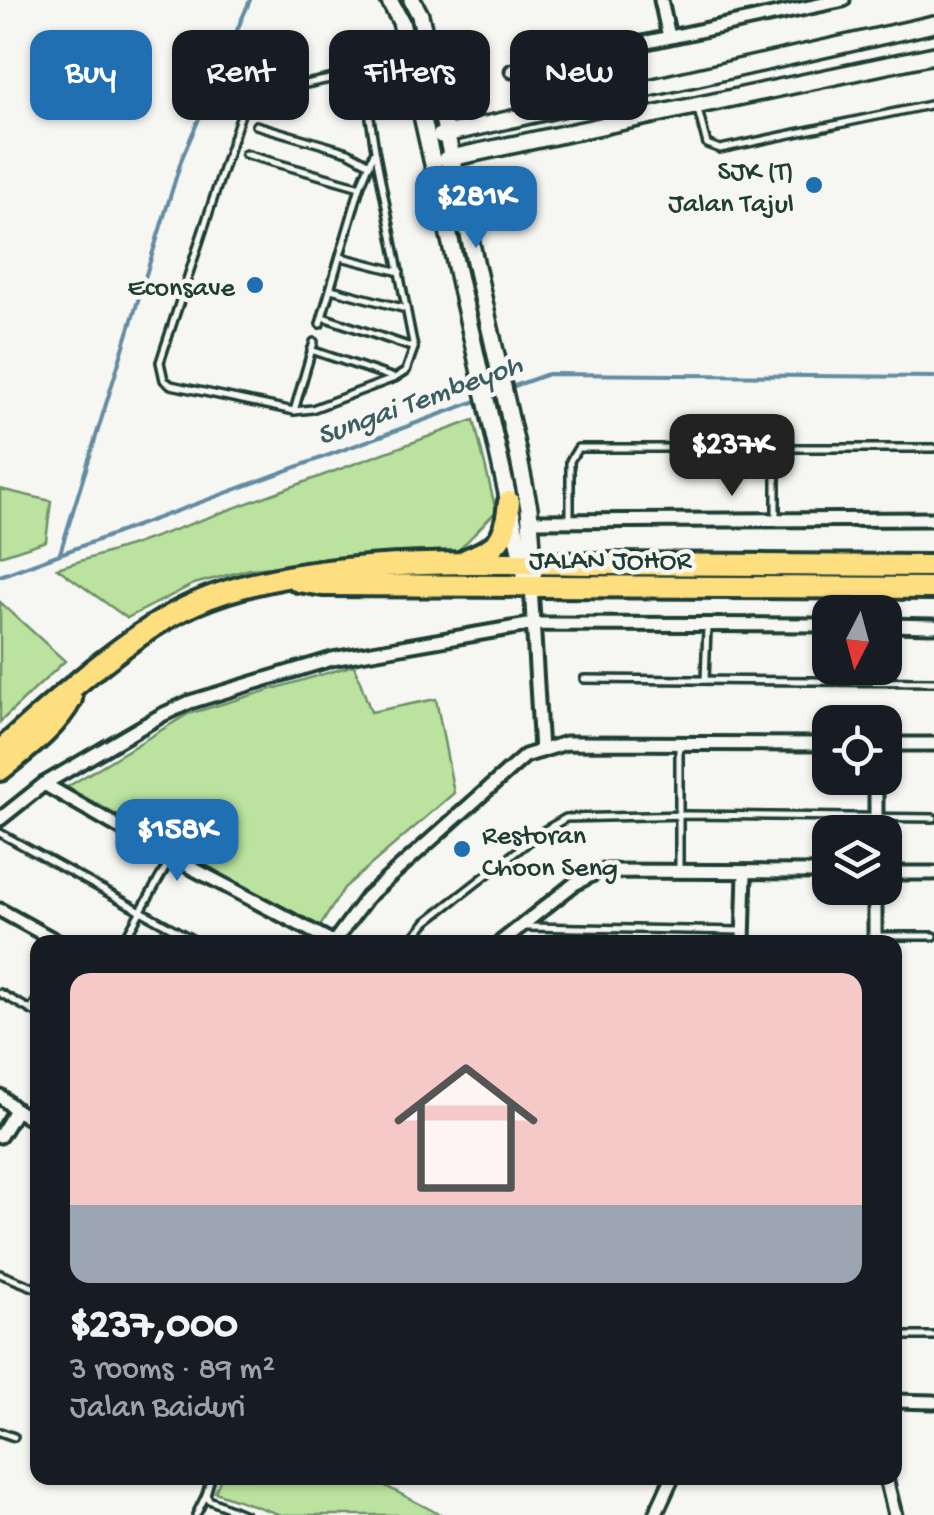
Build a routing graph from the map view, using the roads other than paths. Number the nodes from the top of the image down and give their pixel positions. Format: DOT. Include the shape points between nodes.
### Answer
graph roads {
  1 [pos="390,0"];
  2 [pos="412,0"];
  3 [pos="661,0"];
  4 [pos="843,0"];
  5 [pos="934,24"];
  6 [pos="403,30"];
  7 [pos="669,37"];
  8 [pos="648,42"];
  9 [pos="934,56"];
  10 [pos="329,79"];
  11 [pos="934,104"];
  12 [pos="697,106"];
  13 [pos="371,120"];
  14 [pos="423,120"];
  15 [pos="256,126"];
  16 [pos="448,133"];
  17 [pos="427,138"];
  18 [pos="375,150"];
  19 [pos="245,154"];
  20 [pos="454,158"];
  21 [pos="432,162"];
  22 [pos="370,164"];
  23 [pos="360,187"];
  24 [pos="341,257"];
  25 [pos="400,272"];
  26 [pos="331,289"];
  27 [pos="407,309"];
  28 [pos="314,342"];
  29 [pos="414,348"];
  30 [pos="311,350"];
  31 [pos="395,378"];
  32 [pos="294,412"];
  33 [pos="776,448"];
  34 [pos="934,448"];
  35 [pos="509,502"];
  36 [pos="934,519"];
  37 [pos="776,520"];
  38 [pos="530,521"];
  39 [pos="570,521"];
  40 [pos="528,564"];
  41 [pos="927,564"];
  42 [pos="455,565"];
  43 [pos="287,579"];
  44 [pos="530,586"];
  45 [pos="934,588"];
  46 [pos="534,624"];
  47 [pos="708,624"];
  48 [pos="812,625"];
  49 [pos="902,626"];
  50 [pos="934,626"];
  51 [pos="584,678"];
  52 [pos="706,680"];
  53 [pos="812,682"];
  54 [pos="902,682"];
  55 [pos="934,682"];
  56 [pos="79,684"];
  57 [pos="678,744"];
  58 [pos="812,744"];
  59 [pos="902,744"];
  60 [pos="934,744"];
  61 [pos="0,750"];
  62 [pos="541,751"];
  63 [pos="0,770"];
  64 [pos="44,784"];
  65 [pos="678,815"];
  66 [pos="812,817"];
  67 [pos="902,818"];
  68 [pos="934,818"];
  69 [pos="0,820"];
  70 [pos="0,833"];
  71 [pos="171,857"];
  72 [pos="679,872"];
  73 [pos="745,872"];
  74 [pos="812,872"];
  75 [pos="902,872"];
  76 [pos="934,873"];
  77 [pos="875,905"];
  78 [pos="0,910"];
  79 [pos="140,912"];
  80 [pos="521,926"];
  81 [pos="45,935"];
  82 [pos="128,935"];
  83 [pos="184,935"];
  84 [pos="320,935"];
  85 [pos="338,935"];
  86 [pos="416,935"];
  87 [pos="509,935"];
  88 [pos="703,935"];
  89 [pos="743,935"];
  90 [pos="875,935"];
  91 [pos="934,936"];
  92 [pos="902,938"];
  93 [pos="0,992"];
  94 [pos="30,1010"];
  95 [pos="0,1096"];
  96 [pos="16,1110"];
  97 [pos="30,1118"];
  98 [pos="0,1136"];
  99 [pos="0,1274"];
  100 [pos="30,1286"];
  101 [pos="902,1336"];
  102 [pos="934,1336"];
  103 [pos="902,1401"];
  104 [pos="934,1402"];
  105 [pos="0,1432"];
  106 [pos="14,1438"];
  107 [pos="209,1485"];
  108 [pos="669,1485"];
  109 [pos="888,1485"];
  110 [pos="206,1495"];
  111 [pos="196,1515"];
  112 [pos="244,1515"];
  113 [pos="656,1515"];
  114 [pos="894,1515"];
  1 -- 6 [label="street"];
  2 -- 16 [label="street"];
  3 -- 7 [label="street"];
  4 -- 7 [label="street"];
  5 -- 16 [label="street"];
  7 -- 8 [label="street"];
  9 -- 12 [label="street"];
  10 -- 32 [label="lane" via="267,92 244,104 160,362 171,385"];
  11 -- 12 [label="lane" via="720,149 707,144"];
  12 -- 20 [label="street"];
  13 -- 18 [label="lane"];
  14 -- 17 [label="street"];
  15 -- 22 [label="lane"];
  16 -- 17 [label="street"];
  16 -- 20 [label="street"];
  17 -- 21 [label="street"];
  18 -- 22 [label="lane"];
  18 -- 25 [label="lane"];
  19 -- 23 [label="lane"];
  20 -- 21 [label="street"];
  20 -- 38 [label="street"];
  21 -- 35 [label="street"];
  22 -- 23 [label="lane"];
  23 -- 24 [label="lane"];
  24 -- 25 [label="lane"];
  24 -- 26 [label="lane"];
  25 -- 27 [label="lane"];
  26 -- 27 [label="lane"];
  26 -- 29 [label="lane" via="321,321"];
  27 -- 29 [label="lane"];
  28 -- 30 [label="lane"];
  29 -- 31 [label="lane" via="406,370"];
  30 -- 31 [label="lane"];
  30 -- 32 [label="lane"];
  31 -- 32 [label="lane"];
  33 -- 34 [label="lane"];
  33 -- 37 [label="lane"];
  33 -- 39 [label="lane" via="578,448 570,461"];
  35 -- 40 [label="street"];
  35 -- 42 [label="highway" via="497,544"];
  36 -- 37 [label="street"];
  37 -- 39 [label="street"];
  38 -- 39 [label="street"];
  38 -- 40 [label="street"];
  40 -- 41 [label="highway, JALAN JOHOR"];
  40 -- 42 [label="highway, JALAN JOHOR"];
  40 -- 44 [label="street"];
  42 -- 43 [label="highway, JALAN JOHOR"];
  43 -- 44 [label="highway, JALAN JOHOR" via="323,586"];
  43 -- 56 [label="highway, JALAN JOHOR" via="192,604"];
  44 -- 45 [label="highway, JALAN JOHOR"];
  44 -- 46 [label="street"];
  46 -- 47 [label="street"];
  46 -- 62 [label="street"];
  46 -- 64 [label="street" via="332,659 190,702"];
  47 -- 48 [label="street"];
  47 -- 52 [label="lane"];
  49 -- 50 [label="street"];
  51 -- 52 [label="lane"];
  52 -- 53 [label="lane"];
  54 -- 55 [label="lane"];
  56 -- 61 [label="highway, JALAN JOHOR"];
  56 -- 63 [label="highway" via="64,713"];
  57 -- 58 [label="street"];
  57 -- 62 [label="street" via="566,743"];
  57 -- 65 [label="lane"];
  59 -- 60 [label="street"];
  62 -- 85 [label="street" via="526,756 367,897"];
  64 -- 69 [label="street"];
  64 -- 71 [label="street"];
  65 -- 66 [label="lane"];
  65 -- 72 [label="lane"];
  65 -- 86 [label="lane" via="566,818"];
  67 -- 68 [label="lane"];
  70 -- 79 [label="lane"];
  71 -- 79 [label="lane"];
  71 -- 84 [label="street"];
  72 -- 73 [label="street"];
  72 -- 80 [label="street" via="598,871"];
  73 -- 74 [label="street"];
  73 -- 89 [label="street"];
  75 -- 76 [label="street"];
  77 -- 90 [label="street"];
  78 -- 81 [label="street"];
  79 -- 82 [label="lane"];
  79 -- 83 [label="lane"];
  80 -- 87 [label="street"];
  80 -- 88 [label="lane"];
  91 -- 92 [label="lane"];
  93 -- 94 [label="lane"];
  95 -- 96 [label="street"];
  96 -- 97 [label="street"];
  96 -- 98 [label="street"];
  99 -- 100 [label="lane"];
  101 -- 102 [label="lane"];
  103 -- 104 [label="street"];
  105 -- 106 [label="lane"];
  107 -- 110 [label="lane"];
  108 -- 113 [label="street"];
  109 -- 114 [label="street"];
  110 -- 111 [label="lane"];
  110 -- 112 [label="lane"];
}
